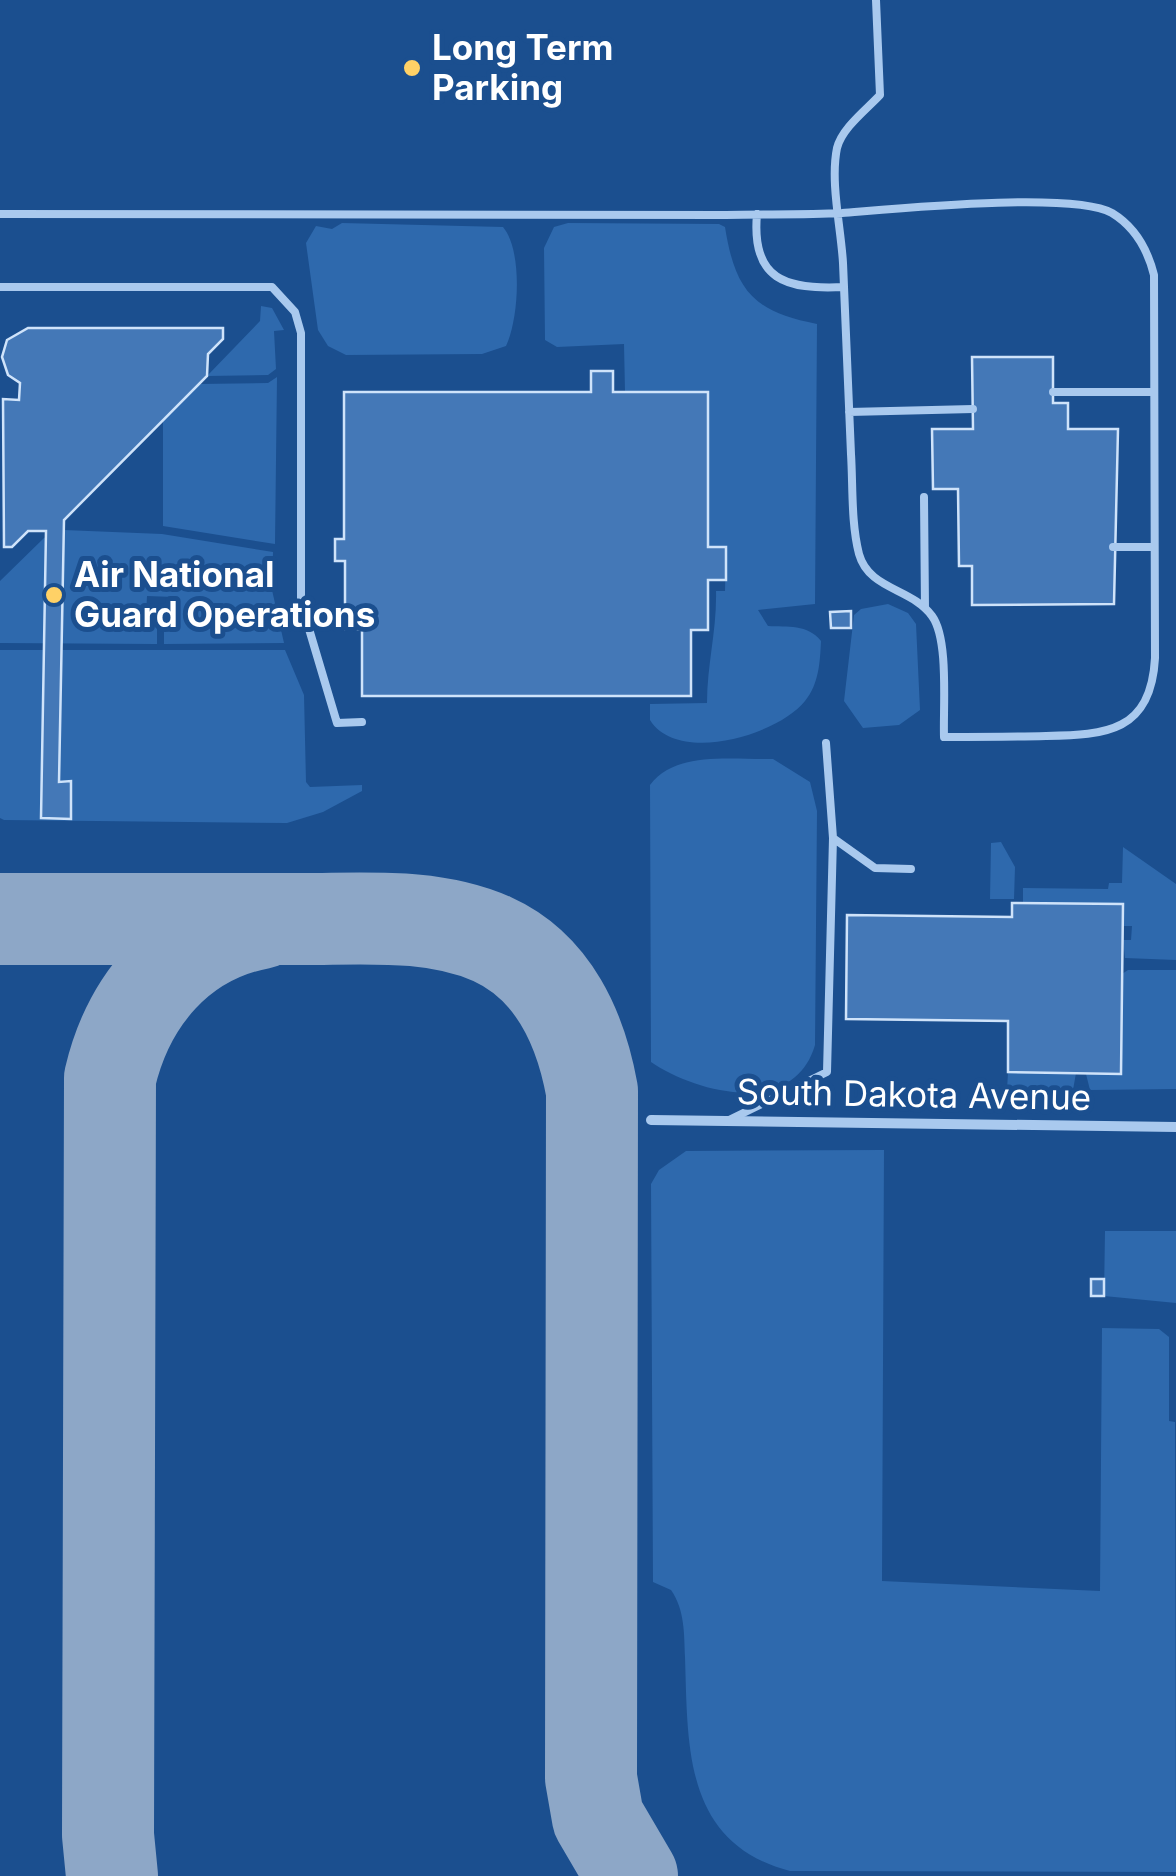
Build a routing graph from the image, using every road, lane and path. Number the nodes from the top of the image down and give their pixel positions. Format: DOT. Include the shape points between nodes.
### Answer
graph roads {
  1 [pos="876,0"];
  2 [pos="840,213"];
  3 [pos="0,214"];
  4 [pos="757,214"];
  5 [pos="0,287"];
  6 [pos="844,287"];
  7 [pos="1054,392"];
  8 [pos="1153,392"];
  9 [pos="973,409"];
  10 [pos="849,412"];
  11 [pos="924,497"];
  12 [pos="1113,547"];
  13 [pos="1154,547"];
  14 [pos="925,609"];
  15 [pos="362,722"];
  16 [pos="826,744"];
  17 [pos="833,838"];
  18 [pos="911,869"];
  19 [pos="652,1120"];
  20 [pos="729,1120"];
  21 [pos="1176,1127"];
  1 -- 2 [label="lane" via="880,95 838,146"];
  2 -- 4 [label="lane"];
  2 -- 6 [label="lane"];
  2 -- 8 [label="lane" via="965,204 1111,213 1137,236 1154,276"];
  3 -- 4 [label="lane"];
  4 -- 6 [label="lane" via="762,264 786,284"];
  5 -- 15 [label="lane" via="272,287 294,312 301,333 301,602 337,723"];
  6 -- 10 [label="lane"];
  7 -- 8 [label="lane"];
  8 -- 13 [label="lane"];
  9 -- 10 [label="lane"];
  10 -- 14 [label="lane" via="859,554 882,584"];
  11 -- 14 [label="lane"];
  12 -- 13 [label="lane"];
  13 -- 14 [label="lane" via="1154,677 1138,711 1100,736 944,737 943,665 935,618"];
  16 -- 17 [label="lane"];
  17 -- 18 [label="lane" via="875,868"];
  17 -- 20 [label="lane" via="827,1072"];
  19 -- 20 [label="street, South Dakota Avenue"];
  20 -- 21 [label="street, South Dakota Avenue"];
}
